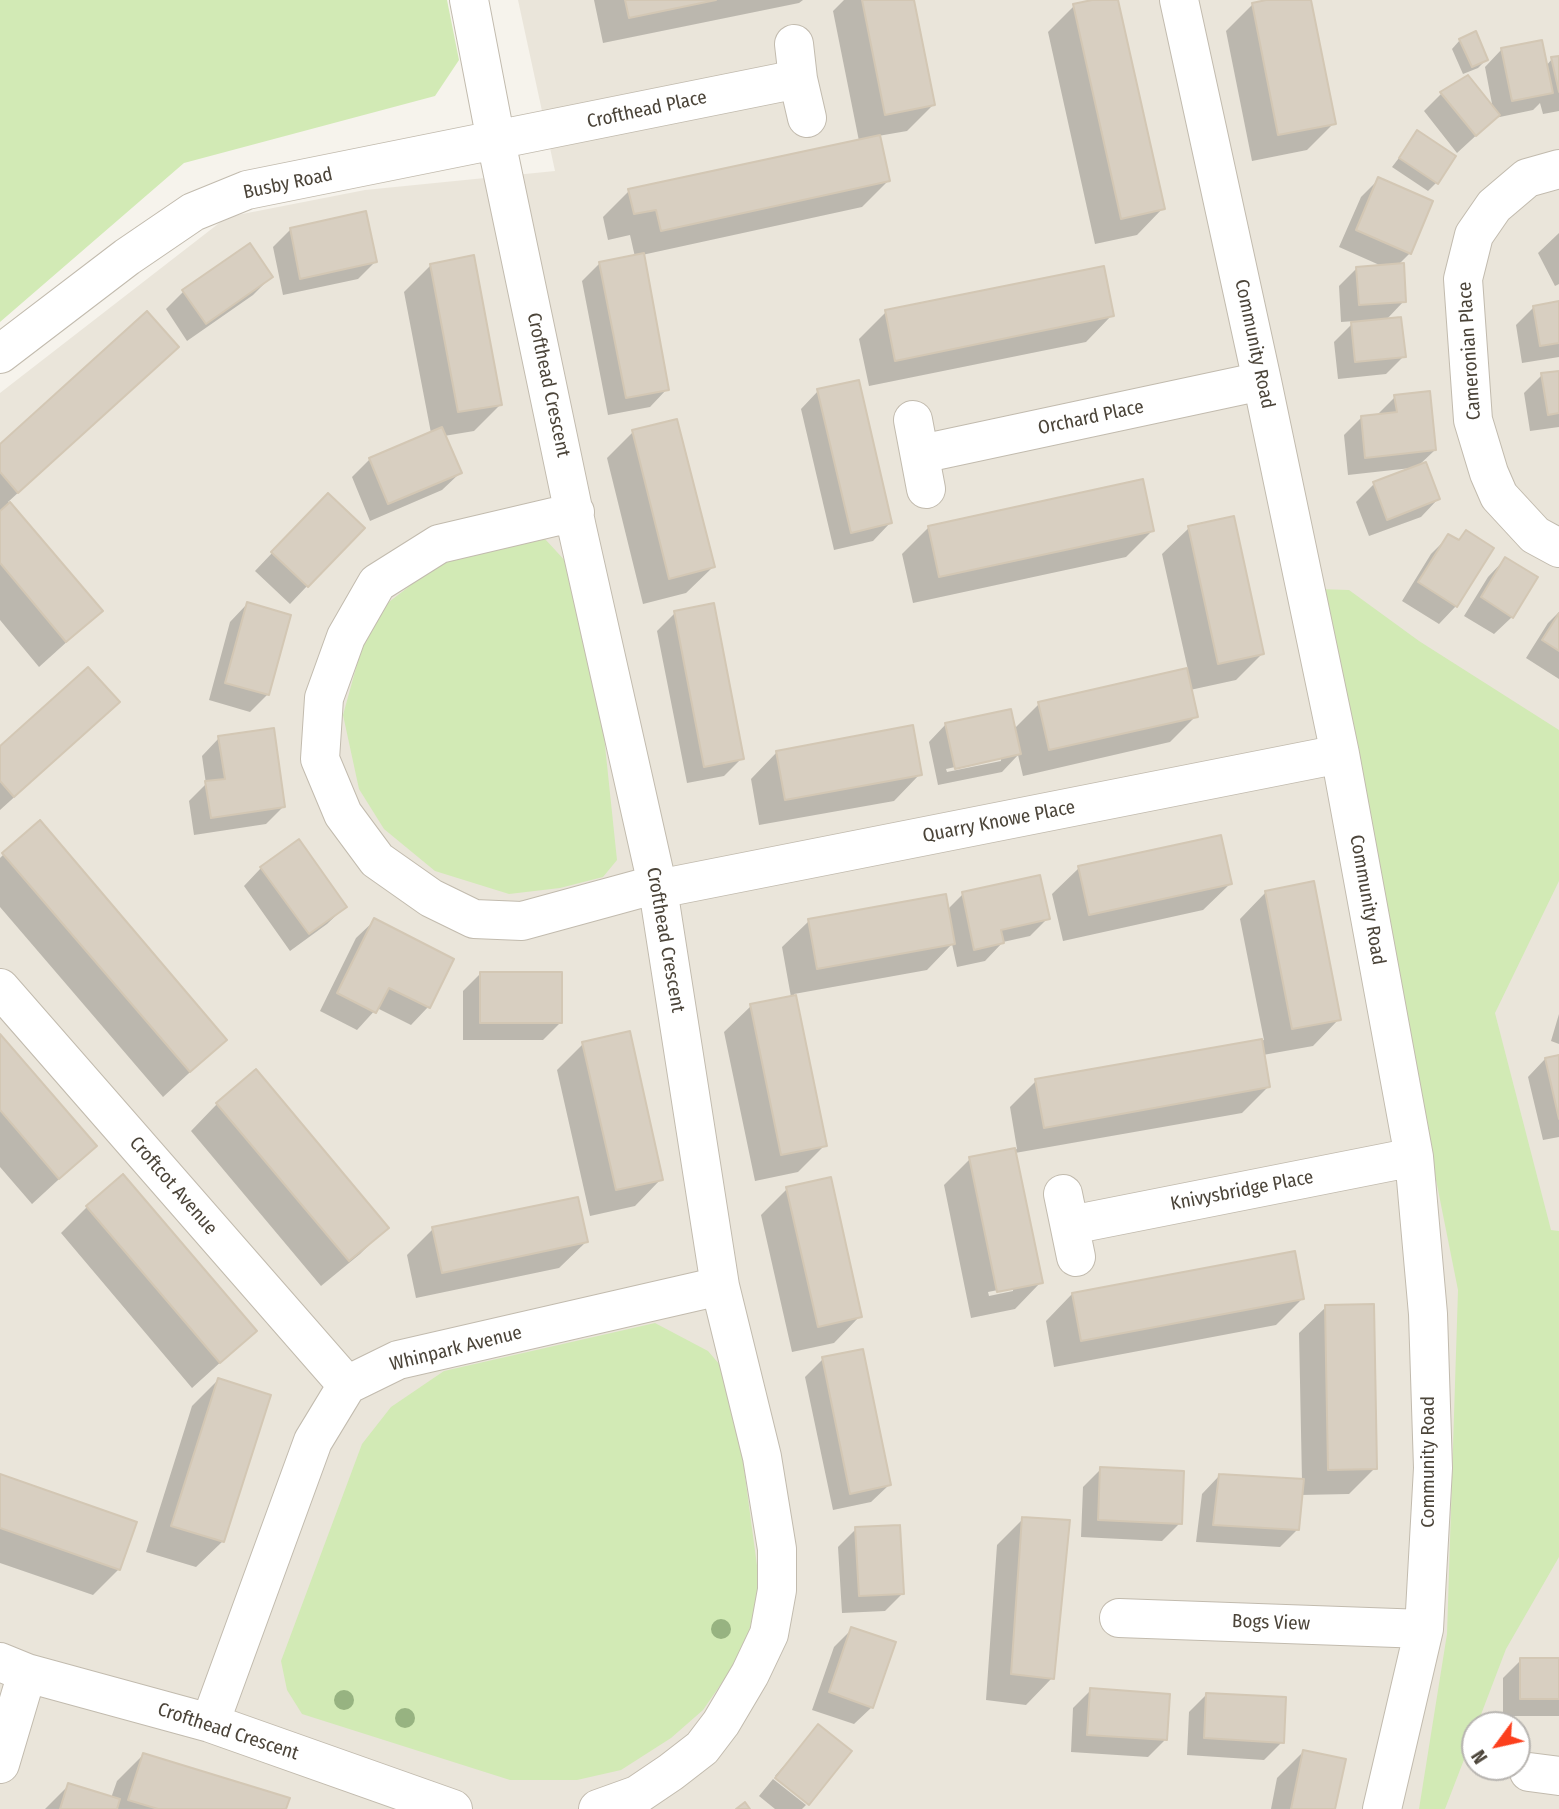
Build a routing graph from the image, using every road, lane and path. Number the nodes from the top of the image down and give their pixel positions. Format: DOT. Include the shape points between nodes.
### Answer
graph roads {
  1 [pos="469,0"];
  2 [pos="1180,0"];
  3 [pos="807,118"];
  4 [pos="496,141"];
  5 [pos="1559,169"];
  6 [pos="0,354"];
  7 [pos="1262,381"];
  8 [pos="920,454"];
  9 [pos="575,512"];
  10 [pos="1559,548"];
  11 [pos="1340,754"];
  12 [pos="658,889"];
  13 [pos="0,988"];
  14 [pos="1414,1157"];
  15 [pos="1070,1225"];
  16 [pos="720,1286"];
  17 [pos="346,1385"];
  18 [pos="1119,1618"];
  19 [pos="1423,1629"];
  20 [pos="13,1668"];
  21 [pos="210,1723"];
  22 [pos="0,1764"];
  23 [pos="453,1809"];
  24 [pos="598,1809"];
  25 [pos="1382,1809"];
  1 -- 4 [label="street, Crofthead Crescent"];
  2 -- 7 [label="street, Community Road"];
  3 -- 4 [label="street, Crofthead Place" via="796,61"];
  4 -- 6 [label="street, Busby Road" via="247,190 193,212"];
  4 -- 9 [label="street, Crofthead Crescent"];
  5 -- 10 [label="street, Cameronian Place" via="1527,178 1494,206 1474,235 1463,279 1473,420 1489,473 1499,496 1535,535"];
  7 -- 8 [label="street, Orchard Place"];
  7 -- 11 [label="street, Community Road"];
  9 -- 12 [label="street, Crofthead Crescent"];
  9 -- 12 [label="street, Quarry Knowe Place" via="439,544 377,583 346,637 324,698 320,759 343,814 377,860 431,898 474,919 522,921 639,889"];
  11 -- 12 [label="street, Quarry Knowe Place"];
  11 -- 14 [label="street, Community Road"];
  12 -- 16 [label="street, Crofthead Crescent"];
  13 -- 17 [label="street, Croftcot Avenue"];
  14 -- 15 [label="street, Knivysbridge Place"];
  14 -- 19 [label="street, Community Road" via="1428,1314 1433,1468"];
  16 -- 17 [label="street, Whinpark Avenue" via="398,1360"];
  16 -- 24 [label="street, Crofthead Crescent" via="762,1457 777,1549 777,1590 769,1634 737,1698 702,1748 637,1795"];
  17 -- 21 [label="street" via="313,1441"];
  18 -- 19 [label="street, Bogs View"];
  19 -- 25 [label="street, Community Road"];
  20 -- 21 [label="street, Crofthead Crescent"];
  20 -- 22 [label="street"];
  21 -- 23 [label="street, Crofthead Crescent"];
}
